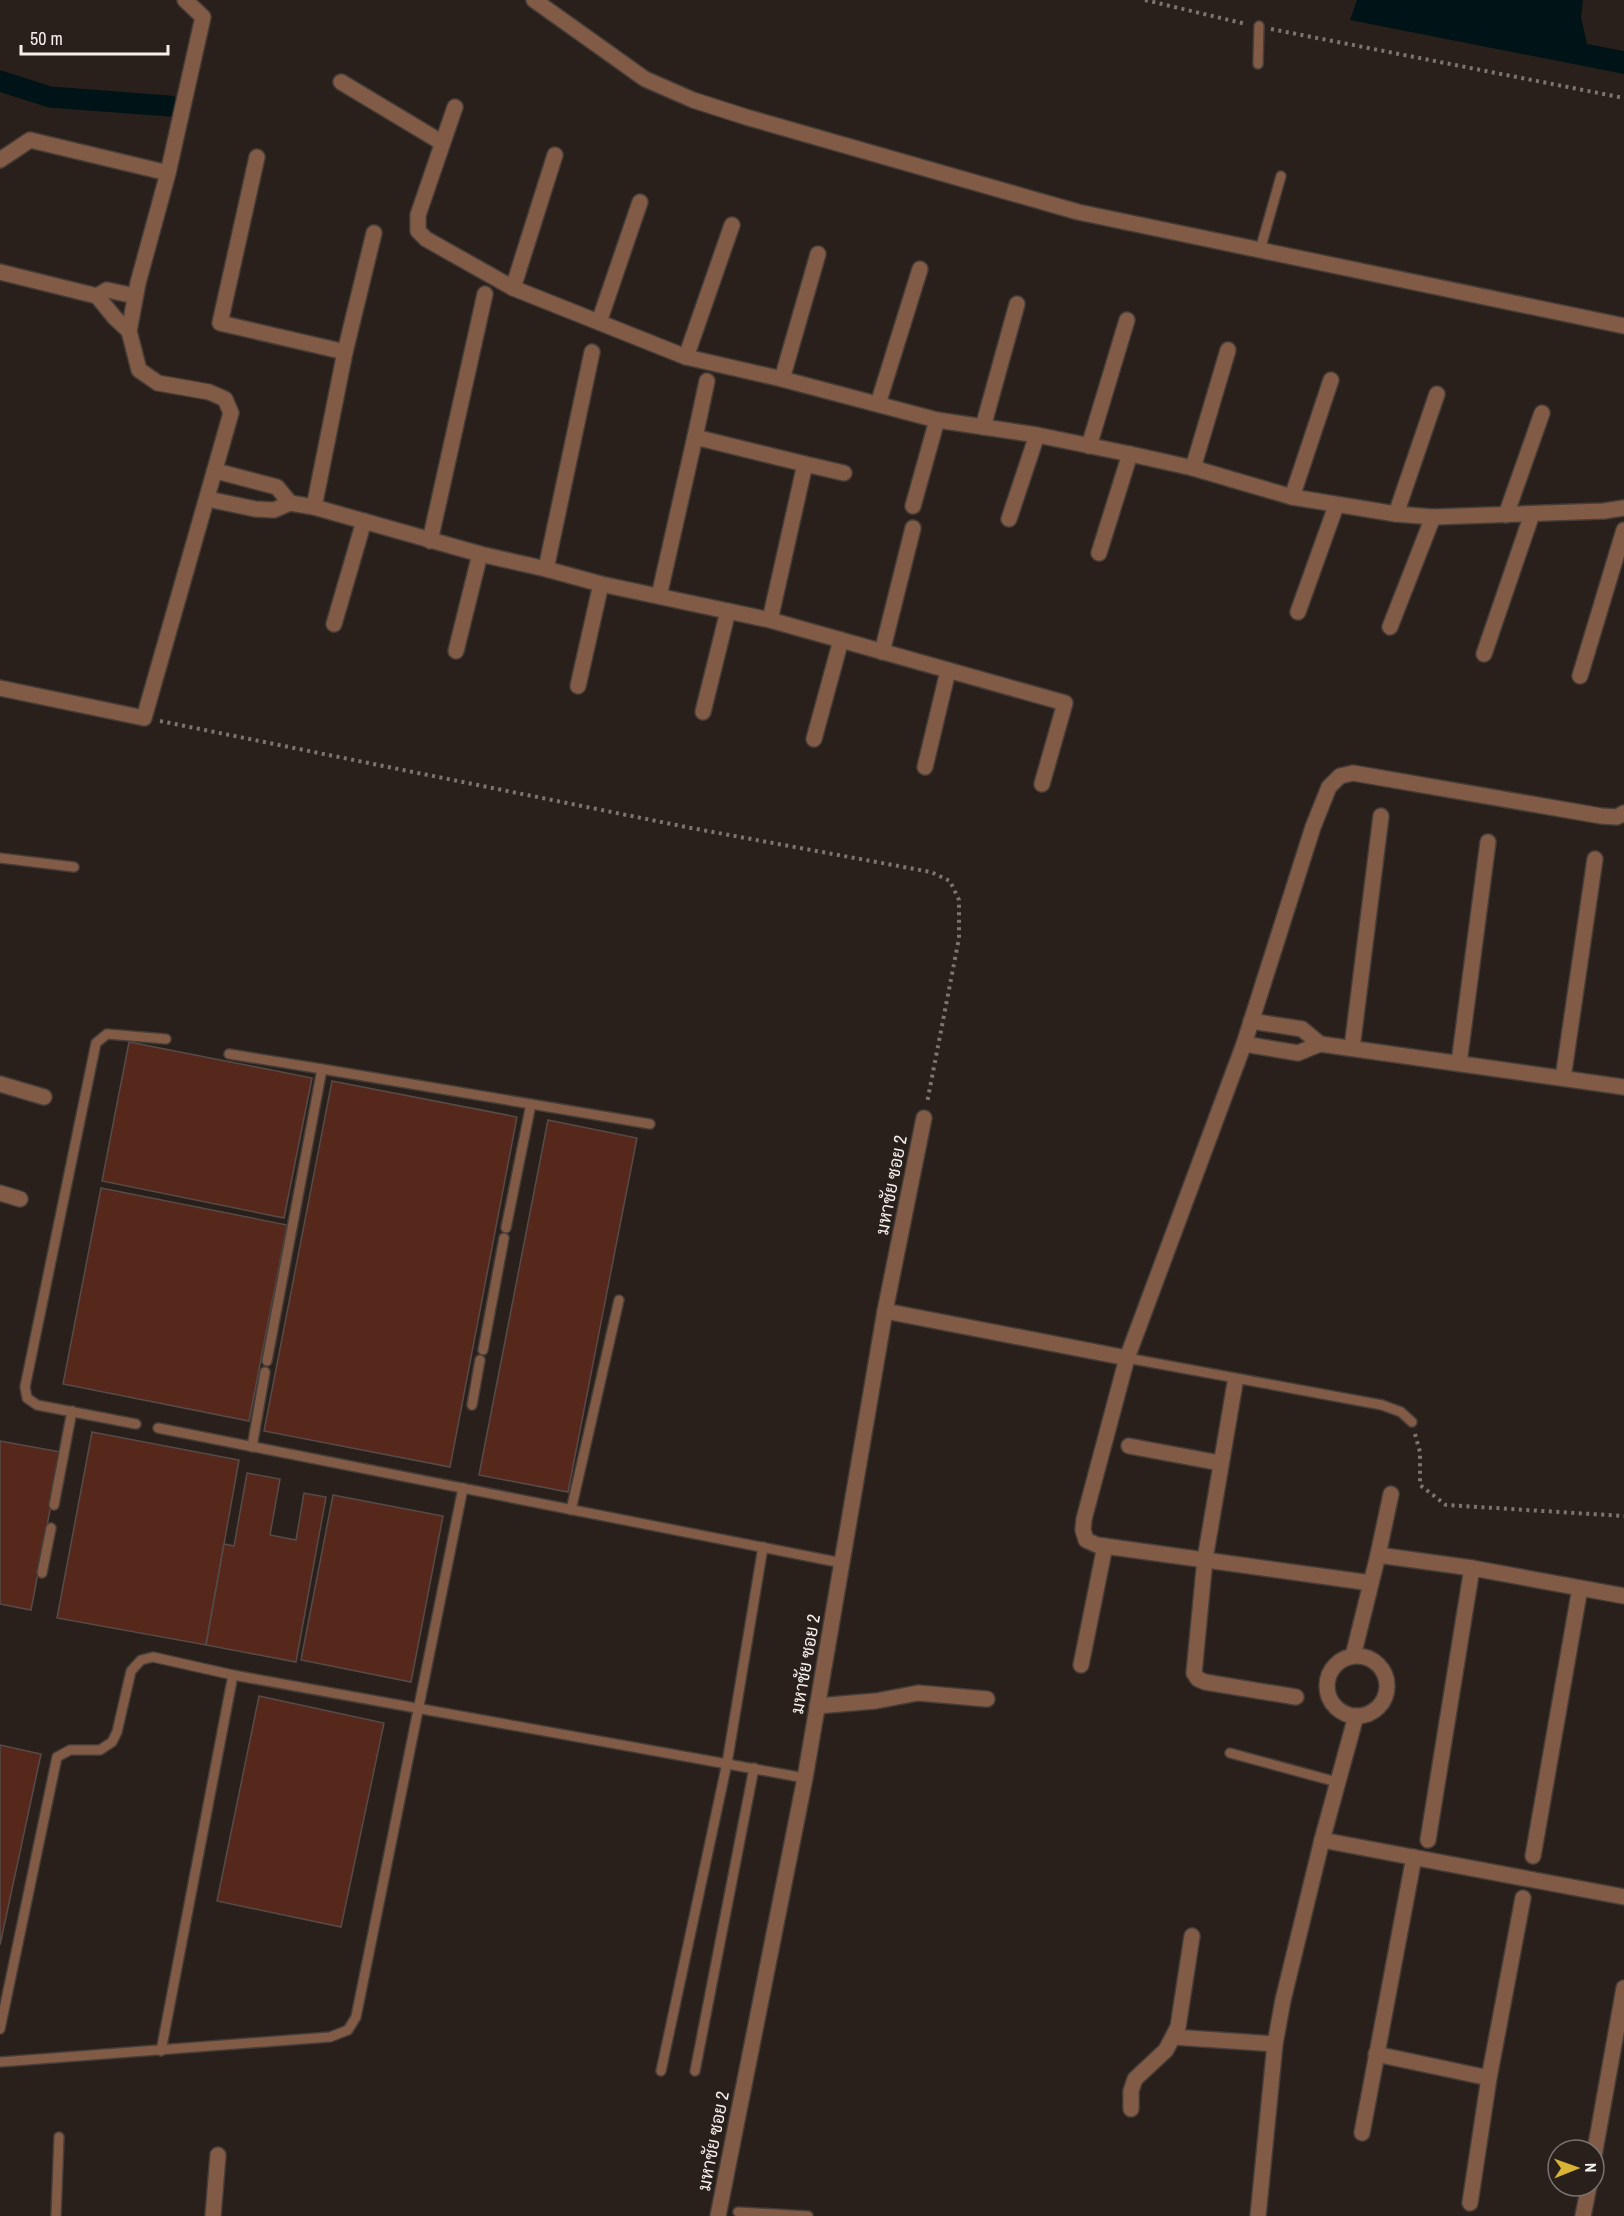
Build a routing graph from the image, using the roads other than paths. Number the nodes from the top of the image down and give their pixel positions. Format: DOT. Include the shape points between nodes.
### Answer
graph roads {
  1 [pos="185,0"];
  2 [pos="534,0"];
  3 [pos="1258,27"];
  4 [pos="1258,64"];
  5 [pos="341,82"];
  6 [pos="455,108"];
  7 [pos="441,142"];
  8 [pos="555,155"];
  9 [pos="257,157"];
  10 [pos="0,160"];
  11 [pos="168,173"];
  12 [pos="1281,176"];
  13 [pos="640,202"];
  14 [pos="732,225"];
  15 [pos="374,233"];
  16 [pos="1260,250"];
  17 [pos="818,254"];
  18 [pos="920,269"];
  19 [pos="0,272"];
  20 [pos="513,288"];
  21 [pos="485,294"];
  22 [pos="97,296"];
  23 [pos="135,296"];
  24 [pos="1017,304"];
  25 [pos="1127,320"];
  26 [pos="599,322"];
  27 [pos="1624,326"];
  28 [pos="129,331"];
  29 [pos="1228,350"];
  30 [pos="345,352"];
  31 [pos="592,352"];
  32 [pos="686,357"];
  33 [pos="782,379"];
  34 [pos="1331,380"];
  35 [pos="707,381"];
  36 [pos="1437,394"];
  37 [pos="878,404"];
  38 [pos="1542,413"];
  39 [pos="937,420"];
  40 [pos="982,427"];
  41 [pos="1037,435"];
  42 [pos="695,438"];
  43 [pos="1089,446"];
  44 [pos="1130,453"];
  45 [pos="805,464"];
  46 [pos="1192,468"];
  47 [pos="216,471"];
  48 [pos="844,474"];
  49 [pos="1292,497"];
  50 [pos="208,499"];
  51 [pos="290,503"];
  52 [pos="913,506"];
  53 [pos="1336,506"];
  54 [pos="315,507"];
  55 [pos="1624,507"];
  56 [pos="1604,511"];
  57 [pos="1396,514"];
  58 [pos="1506,514"];
  59 [pos="1532,514"];
  60 [pos="1433,517"];
  61 [pos="1624,518"];
  62 [pos="1009,519"];
  63 [pos="364,521"];
  64 [pos="913,528"];
  65 [pos="1624,530"];
  66 [pos="430,541"];
  67 [pos="1100,553"];
  68 [pos="480,554"];
  69 [pos="546,569"];
  70 [pos="602,584"];
  71 [pos="659,596"];
  72 [pos="728,611"];
  73 [pos="1298,612"];
  74 [pos="770,620"];
  75 [pos="334,624"];
  76 [pos="1390,627"];
  77 [pos="841,640"];
  78 [pos="456,651"];
  79 [pos="882,652"];
  80 [pos="1484,654"];
  81 [pos="948,671"];
  82 [pos="1580,676"];
  83 [pos="578,686"];
  84 [pos="0,688"];
  85 [pos="702,712"];
  86 [pos="813,739"];
  87 [pos="925,767"];
  88 [pos="1042,784"];
  89 [pos="1624,813"];
  90 [pos="1381,816"];
  91 [pos="1488,842"];
  92 [pos="0,858"];
  93 [pos="1595,859"];
  94 [pos="74,867"];
  95 [pos="1251,1021"];
  96 [pos="166,1039"];
  97 [pos="1244,1044"];
  98 [pos="1320,1044"];
  99 [pos="1352,1048"];
  100 [pos="229,1054"];
  101 [pos="1459,1063"];
  102 [pos="322,1069"];
  103 [pos="1563,1078"];
  104 [pos="0,1084"];
  105 [pos="1624,1087"];
  106 [pos="44,1098"];
  107 [pos="531,1104"];
  108 [pos="924,1118"];
  109 [pos="650,1124"];
  110 [pos="0,1193"];
  111 [pos="20,1199"];
  112 [pos="506,1228"];
  113 [pos="504,1238"];
  114 [pos="619,1300"];
  115 [pos="885,1311"];
  116 [pos="483,1350"];
  117 [pos="1127,1358"];
  118 [pos="267,1360"];
  119 [pos="480,1360"];
  120 [pos="265,1372"];
  121 [pos="1235,1383"];
  122 [pos="472,1405"];
  123 [pos="72,1412"];
  124 [pos="1412,1422"];
  125 [pos="136,1424"];
  126 [pos="158,1428"];
  127 [pos="1129,1446"];
  128 [pos="252,1447"];
  129 [pos="1220,1463"];
  130 [pos="463,1488"];
  131 [pos="1391,1494"];
  132 [pos="54,1505"];
  133 [pos="571,1510"];
  134 [pos="51,1528"];
  135 [pos="1105,1546"];
  136 [pos="763,1547"];
  137 [pos="1378,1555"];
  138 [pos="1205,1559"];
  139 [pos="842,1563"];
  140 [pos="1472,1568"];
  141 [pos="42,1573"];
  142 [pos="1371,1583"];
  143 [pos="1580,1588"];
  144 [pos="1624,1596"];
  145 [pos="1353,1656"];
  146 [pos="1081,1665"];
  147 [pos="233,1675"];
  148 [pos="1296,1696"];
  149 [pos="987,1699"];
  150 [pos="817,1707"];
  151 [pos="419,1708"];
  152 [pos="1356,1716"];
  153 [pos="1230,1753"];
  154 [pos="727,1763"];
  155 [pos="754,1768"];
  156 [pos="805,1778"];
  157 [pos="1337,1782"];
  158 [pos="1322,1840"];
  159 [pos="1428,1840"];
  160 [pos="1533,1856"];
  161 [pos="1414,1857"];
  162 [pos="1624,1897"];
  163 [pos="1523,1898"];
  164 [pos="1192,1936"];
  165 [pos="1624,1988"];
  166 [pos="0,2029"];
  167 [pos="1173,2037"];
  168 [pos="1275,2044"];
  169 [pos="161,2050"];
  170 [pos="1376,2054"];
  171 [pos="0,2062"];
  172 [pos="661,2071"];
  173 [pos="695,2071"];
  174 [pos="1489,2078"];
  175 [pos="1131,2109"];
  176 [pos="1362,2133"];
  177 [pos="59,2137"];
  178 [pos="1597,2138"];
  179 [pos="218,2155"];
  180 [pos="1587,2198"];
  181 [pos="1470,2203"];
  182 [pos="738,2212"];
  183 [pos="56,2216"];
  184 [pos="213,2216"];
  185 [pos="718,2216"];
  186 [pos="808,2216"];
  187 [pos="1258,2216"];
  188 [pos="1583,2216"];
  1 -- 11 [label="street" via="203,18"];
  2 -- 16 [label="street" via="645,79 693,100 1078,212"];
  3 -- 4 [label="lane"];
  5 -- 7 [label="street"];
  6 -- 7 [label="street"];
  7 -- 20 [label="street" via="418,215 418,231"];
  8 -- 20 [label="street"];
  9 -- 30 [label="street" via="220,323"];
  10 -- 11 [label="street" via="30,140"];
  11 -- 23 [label="street"];
  12 -- 16 [label="lane"];
  13 -- 26 [label="street"];
  14 -- 32 [label="street"];
  15 -- 30 [label="street"];
  16 -- 27 [label="street"];
  17 -- 33 [label="street"];
  18 -- 37 [label="street"];
  19 -- 22 [label="street"];
  20 -- 26 [label="street"];
  21 -- 66 [label="street"];
  22 -- 23 [label="street" via="107,290"];
  22 -- 28 [label="street"];
  23 -- 28 [label="street"];
  24 -- 40 [label="street"];
  25 -- 43 [label="street"];
  26 -- 32 [label="street"];
  28 -- 47 [label="street" via="139,370 158,383 209,392 225,399 231,413"];
  29 -- 46 [label="street"];
  30 -- 54 [label="street"];
  31 -- 69 [label="street"];
  32 -- 33 [label="street"];
  33 -- 37 [label="street"];
  34 -- 49 [label="street"];
  35 -- 42 [label="street"];
  36 -- 57 [label="street"];
  37 -- 39 [label="street"];
  38 -- 58 [label="street"];
  39 -- 40 [label="street"];
  39 -- 52 [label="street"];
  40 -- 41 [label="street"];
  41 -- 43 [label="street"];
  41 -- 62 [label="street"];
  42 -- 45 [label="street"];
  42 -- 71 [label="street"];
  43 -- 44 [label="street"];
  44 -- 46 [label="street"];
  44 -- 67 [label="street"];
  45 -- 48 [label="street"];
  45 -- 74 [label="street"];
  46 -- 49 [label="street"];
  47 -- 50 [label="street"];
  47 -- 51 [label="street" via="277,487"];
  49 -- 53 [label="street"];
  50 -- 51 [label="street" via="274,510"];
  50 -- 84 [label="street" via="144,718"];
  51 -- 54 [label="street"];
  53 -- 57 [label="street"];
  53 -- 73 [label="street"];
  54 -- 63 [label="street"];
  55 -- 56 [label="street"];
  56 -- 59 [label="street"];
  56 -- 61 [label="street"];
  57 -- 60 [label="street"];
  58 -- 59 [label="street"];
  58 -- 60 [label="street"];
  59 -- 80 [label="street"];
  60 -- 76 [label="street"];
  63 -- 66 [label="street"];
  63 -- 75 [label="street"];
  64 -- 79 [label="street"];
  65 -- 82 [label="street"];
  66 -- 68 [label="street"];
  68 -- 69 [label="street"];
  68 -- 78 [label="street"];
  69 -- 70 [label="street"];
  70 -- 71 [label="street"];
  70 -- 83 [label="street"];
  71 -- 72 [label="street"];
  72 -- 74 [label="street"];
  72 -- 85 [label="street"];
  74 -- 77 [label="street"];
  77 -- 79 [label="street"];
  77 -- 86 [label="street"];
  79 -- 81 [label="street"];
  81 -- 87 [label="street"];
  81 -- 88 [label="street" via="1065,703"];
  89 -- 95 [label="street" via="1617,817 1601,816 1369,775 1340,776 1329,787 1313,827"];
  90 -- 99 [label="street"];
  91 -- 101 [label="street"];
  92 -- 94 [label="lane"];
  93 -- 103 [label="street"];
  95 -- 97 [label="street"];
  95 -- 98 [label="street" via="1302,1029"];
  96 -- 123 [label="lane" via="106,1034 96,1043 25,1387 27,1398 37,1405"];
  97 -- 98 [label="street" via="1298,1053"];
  97 -- 117 [label="street"];
  98 -- 99 [label="street"];
  99 -- 101 [label="street"];
  100 -- 102 [label="lane"];
  101 -- 103 [label="street"];
  102 -- 107 [label="lane"];
  102 -- 118 [label="lane"];
  103 -- 105 [label="street"];
  104 -- 106 [label="street"];
  107 -- 109 [label="lane"];
  107 -- 112 [label="lane"];
  108 -- 115 [label="street, มหาชัย ซอย 2"];
  110 -- 111 [label="street"];
  113 -- 116 [label="lane"];
  114 -- 133 [label="lane"];
  115 -- 117 [label="street"];
  115 -- 139 [label="street, มหาชัย ซอย 2"];
  117 -- 124 [label="lane" via="1382,1405"];
  117 -- 135 [label="street" via="1084,1519 1086,1540"];
  119 -- 122 [label="lane"];
  120 -- 128 [label="lane"];
  121 -- 129 [label="street"];
  123 -- 125 [label="lane"];
  123 -- 132 [label="lane"];
  126 -- 128 [label="lane"];
  127 -- 129 [label="street"];
  128 -- 130 [label="lane"];
  129 -- 138 [label="street"];
  130 -- 133 [label="lane"];
  130 -- 151 [label="lane"];
  131 -- 137 [label="street"];
  133 -- 136 [label="lane"];
  134 -- 141 [label="lane"];
  135 -- 138 [label="street"];
  135 -- 146 [label="street"];
  136 -- 139 [label="lane"];
  136 -- 154 [label="lane"];
  137 -- 140 [label="street"];
  137 -- 142 [label="street"];
  138 -- 142 [label="street"];
  138 -- 148 [label="street" via="1194,1673 1205,1682"];
  139 -- 150 [label="street, มหาชัย ซอย 2"];
  140 -- 143 [label="street"];
  140 -- 159 [label="street"];
  142 -- 145 [label="street"];
  143 -- 144 [label="street"];
  143 -- 160 [label="street"];
  145 -- 152 [label="street" via="1336,1664 1327,1682 1327,1692 1337,1709"];
  145 -- 152 [label="street" via="1374,1661 1382,1669 1387,1690 1376,1710"];
  147 -- 151 [label="lane"];
  147 -- 166 [label="lane" via="153,1657 141,1660 131,1671 112,1742 100,1750 70,1749 57,1757"];
  147 -- 169 [label="lane"];
  149 -- 150 [label="street" via="918,1693"];
  150 -- 156 [label="street, มหาชัย ซอย 2"];
  151 -- 154 [label="lane"];
  151 -- 169 [label="lane" via="356,2018 348,2030 330,2037"];
  152 -- 157 [label="street"];
  153 -- 157 [label="lane"];
  154 -- 155 [label="lane"];
  154 -- 172 [label="lane"];
  155 -- 156 [label="lane"];
  155 -- 173 [label="lane"];
  156 -- 185 [label="street, มหาชัย ซอย 2"];
  157 -- 158 [label="street"];
  158 -- 161 [label="street"];
  158 -- 168 [label="street"];
  161 -- 162 [label="street"];
  161 -- 170 [label="street"];
  163 -- 174 [label="street"];
  164 -- 167 [label="street" via="1178,2027"];
  165 -- 178 [label="street"];
  167 -- 168 [label="street"];
  167 -- 175 [label="street" via="1155,2062 1135,2079"];
  168 -- 187 [label="street"];
  169 -- 171 [label="lane"];
  170 -- 174 [label="street"];
  170 -- 176 [label="street"];
  174 -- 181 [label="street"];
  177 -- 183 [label="lane"];
  179 -- 184 [label="street"];
  180 -- 188 [label="street"];
  182 -- 186 [label="lane"];
}
